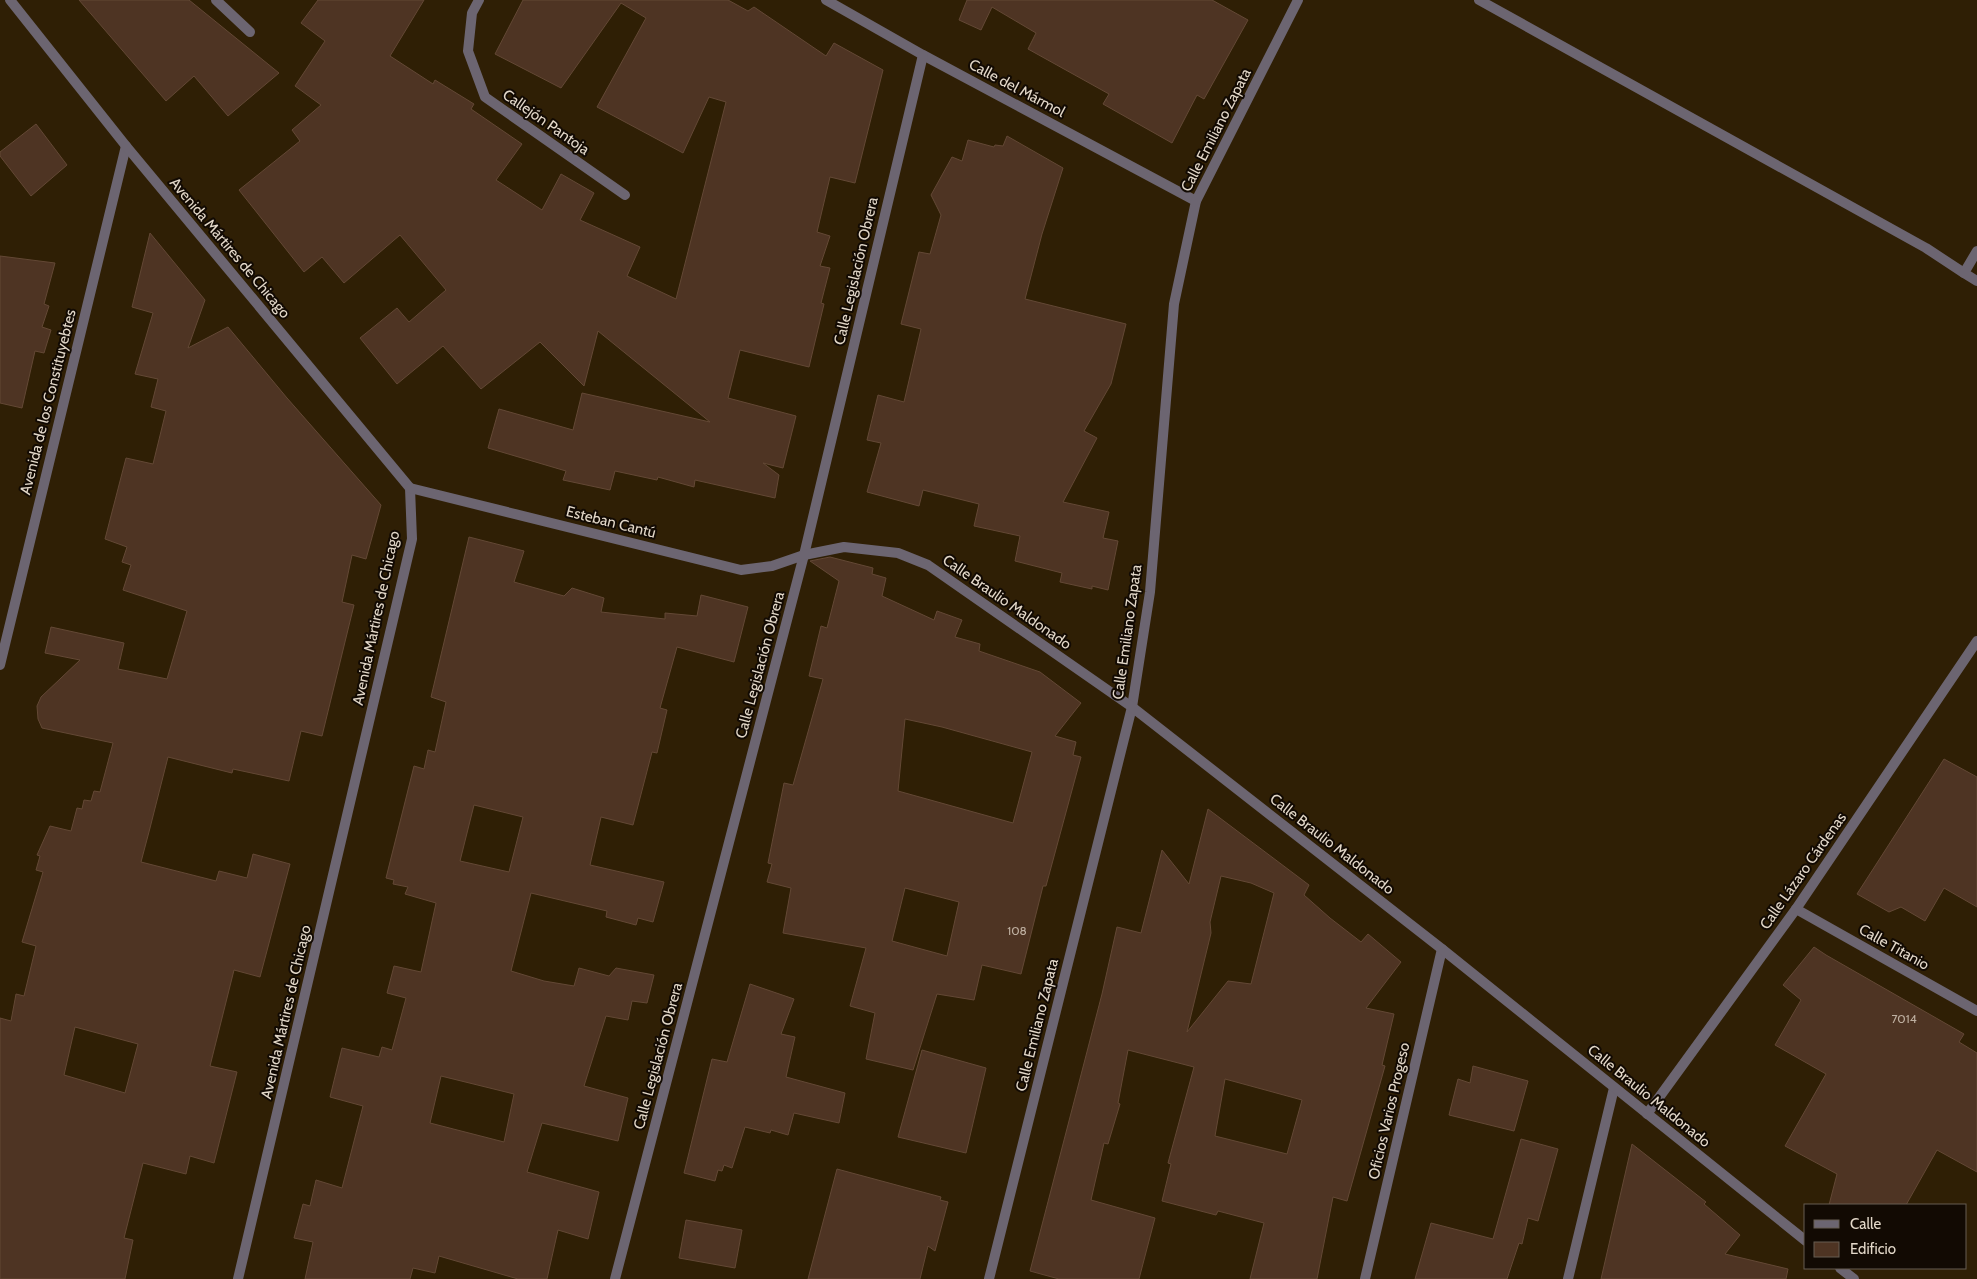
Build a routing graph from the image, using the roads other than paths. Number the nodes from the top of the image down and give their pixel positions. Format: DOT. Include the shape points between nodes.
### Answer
graph roads {
  1 [pos="10,0"];
  2 [pos="216,0"];
  3 [pos="479,0"];
  4 [pos="826,0"];
  5 [pos="1298,0"];
  6 [pos="1479,0"];
  7 [pos="250,32"];
  8 [pos="923,55"];
  9 [pos="126,146"];
  10 [pos="625,194"];
  11 [pos="1196,201"];
  12 [pos="1977,251"];
  13 [pos="1964,273"];
  14 [pos="1977,281"];
  15 [pos="410,488"];
  16 [pos="804,555"];
  17 [pos="1976,646"];
  18 [pos="0,665"];
  19 [pos="1132,707"];
  20 [pos="1796,909"];
  21 [pos="1442,949"];
  22 [pos="1977,1011"];
  23 [pos="1614,1088"];
  24 [pos="1647,1114"];
  25 [pos="1804,1239"];
  26 [pos="1841,1269"];
  27 [pos="238,1279"];
  28 [pos="615,1279"];
  29 [pos="989,1279"];
  30 [pos="1365,1279"];
  31 [pos="1568,1279"];
  32 [pos="1854,1279"];
  1 -- 9 [label="street, Avenida Mártires de Chicago"];
  2 -- 7 [label="street"];
  3 -- 10 [label="street, Callejón Pantoja" via="472,13 468,51 485,97"];
  4 -- 8 [label="street, Calle del Mármol"];
  5 -- 11 [label="street, Calle Emiliano Zapata"];
  6 -- 13 [label="street" via="1926,248"];
  8 -- 11 [label="street, Calle del Mármol"];
  8 -- 16 [label="street, Calle Legislación Obrera"];
  9 -- 15 [label="street, Avenida Mártires de Chicago"];
  9 -- 18 [label="street, Avenida de los Constituyebtes"];
  11 -- 19 [label="street, Calle Emiliano Zapata" via="1174,304 1150,592"];
  12 -- 13 [label="street"];
  13 -- 14 [label="street"];
  15 -- 16 [label="street, Esteban Cantú" via="741,570 772,566"];
  15 -- 27 [label="street, Avenida Mártires de Chicago" via="412,539"];
  16 -- 19 [label="street, Calle Braulio Maldonado" via="844,547 871,548 898,553 928,565"];
  16 -- 28 [label="street, Calle Legislación Obrera"];
  17 -- 20 [label="street, Calle Lázaro Cárdenas"];
  19 -- 21 [label="street, Calle Braulio Maldonado"];
  19 -- 29 [label="street, Calle Emiliano Zapata"];
  20 -- 22 [label="street, Calle Titanio"];
  20 -- 24 [label="street, Calle Lázaro Cárdenas"];
  21 -- 23 [label="street, Calle Braulio Maldonado"];
  21 -- 30 [label="street, Oficios Varios Progeso"];
  23 -- 24 [label="street, Calle Braulio Maldonado"];
  23 -- 31 [label="street"];
  24 -- 25 [label="street, Calle Braulio Maldonado"];
  26 -- 32 [label="street"];
}
